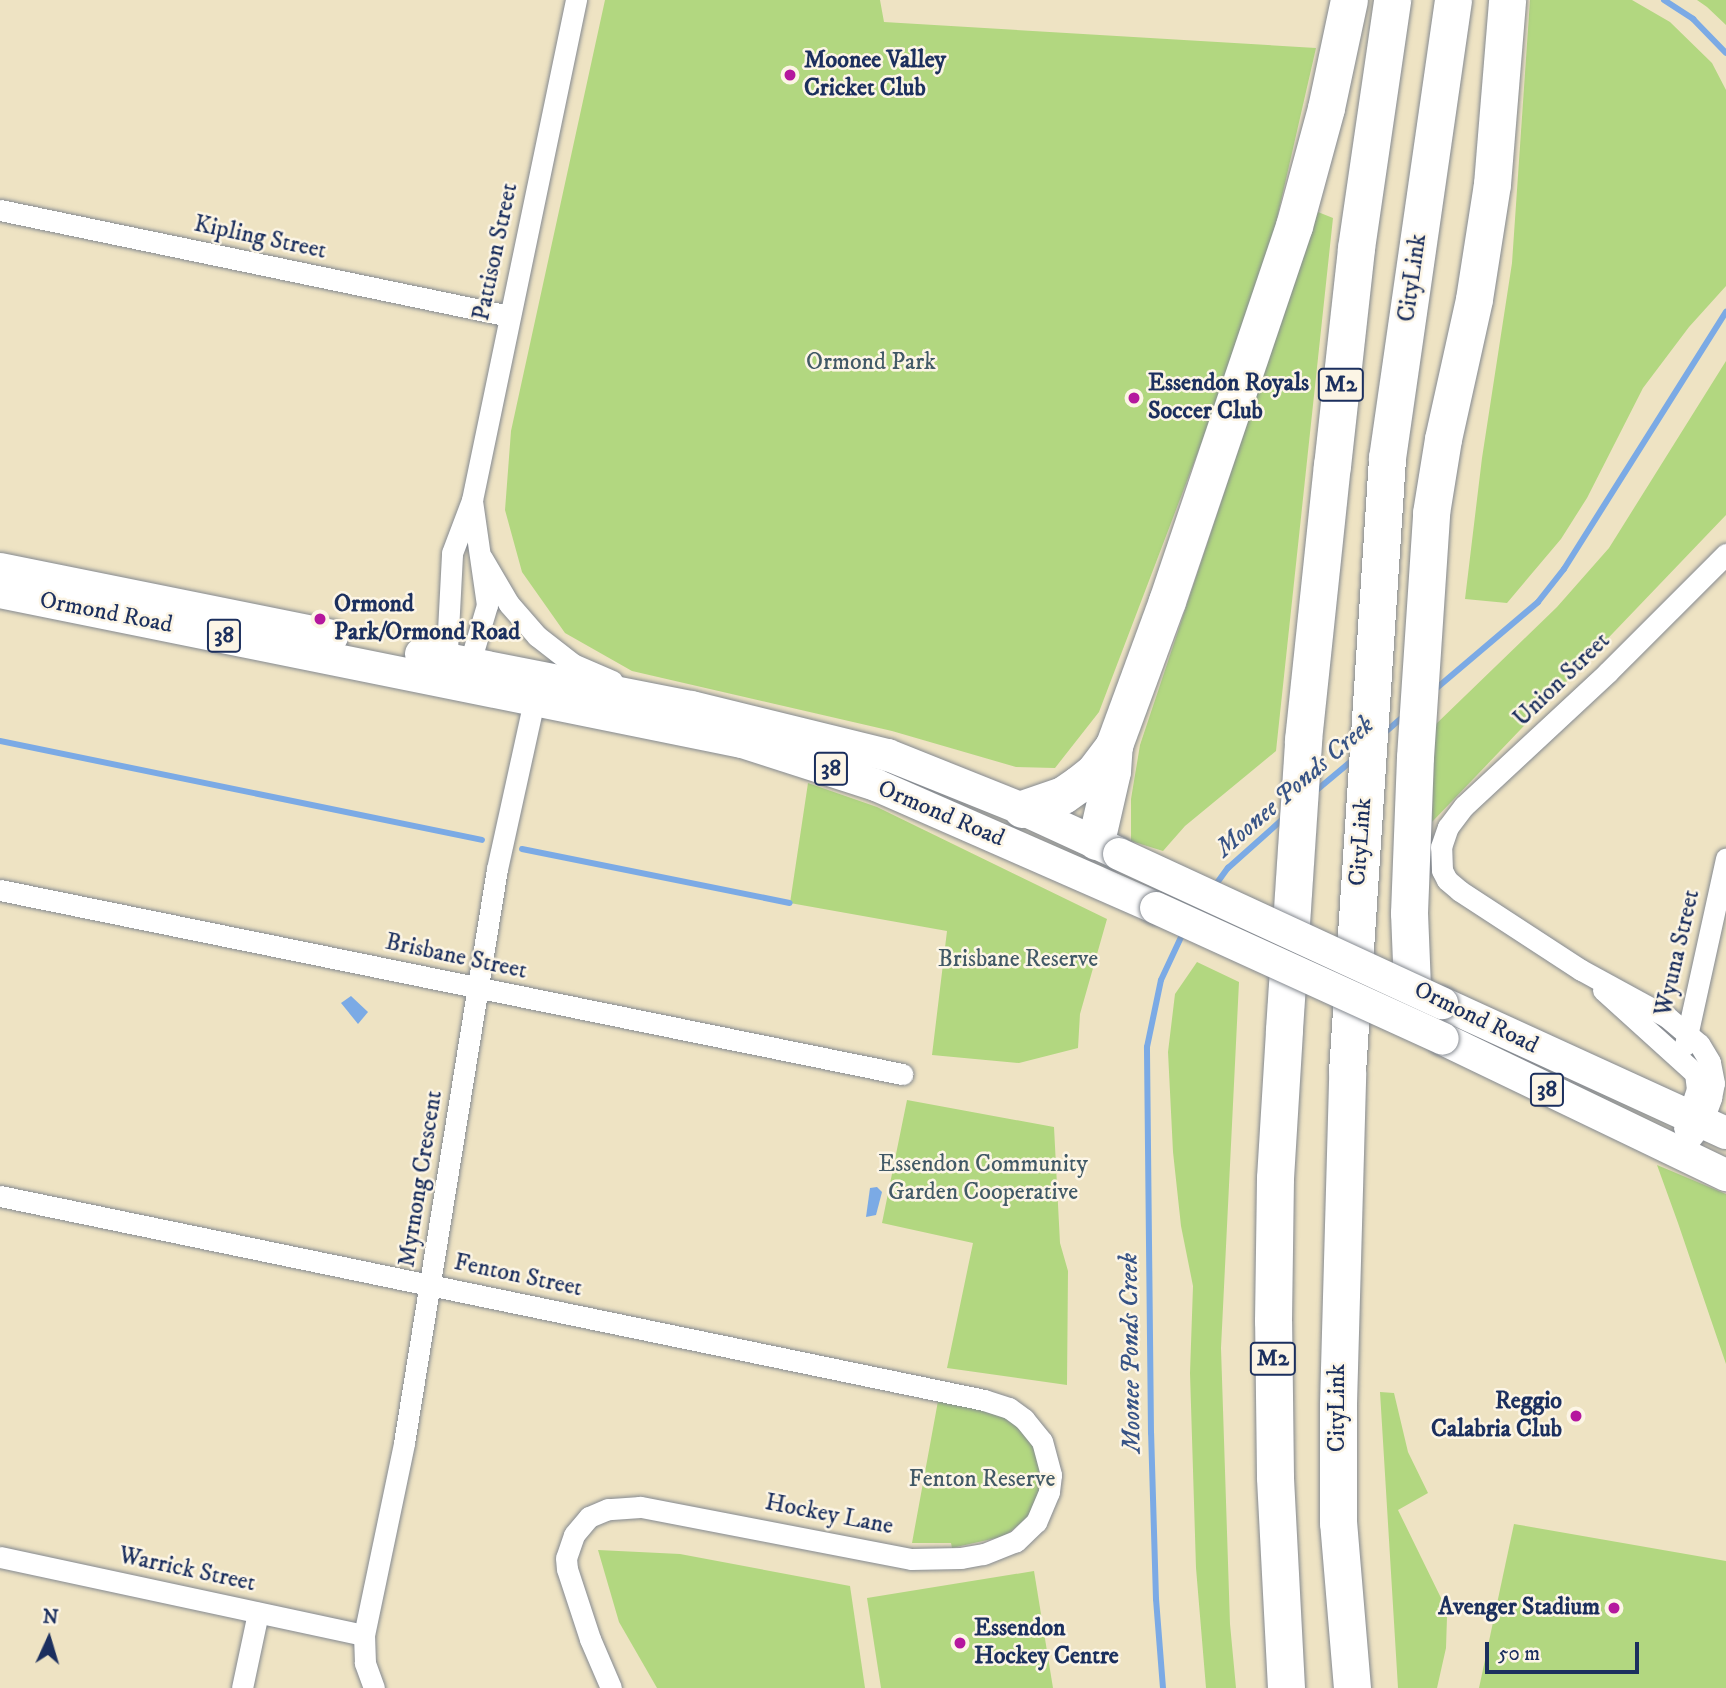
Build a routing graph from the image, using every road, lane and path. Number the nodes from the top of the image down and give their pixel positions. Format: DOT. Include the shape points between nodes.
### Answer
graph roads {
  1 [pos="573,5"];
  2 [pos="1390,15"];
  3 [pos="1506,15"];
  4 [pos="1346,16"];
  5 [pos="1451,16"];
  6 [pos="0,210"];
  7 [pos="509,316"];
  8 [pos="472,500"];
  9 [pos="1726,554"];
  10 [pos="482,558"];
  11 [pos="0,569"];
  12 [pos="0,592"];
  13 [pos="453,668"];
  14 [pos="537,689"];
  15 [pos="664,702"];
  16 [pos="1114,745"];
  17 [pos="1022,809"];
  18 [pos="1108,847"];
  19 [pos="1726,858"];
  20 [pos="1099,882"];
  21 [pos="0,890"];
  22 [pos="1409,913"];
  23 [pos="1581,970"];
  24 [pos="1363,983"];
  25 [pos="479,988"];
  26 [pos="1427,995"];
  27 [pos="1687,1031"];
  28 [pos="1684,1061"];
  29 [pos="1718,1064"];
  30 [pos="902,1074"];
  31 [pos="1704,1124"];
  32 [pos="1704,1165"];
  33 [pos="0,1196"];
  34 [pos="431,1285"];
  35 [pos="942,1392"];
  36 [pos="0,1557"];
  37 [pos="258,1613"];
  38 [pos="364,1635"];
  39 [pos="242,1688"];
  40 [pos="374,1688"];
  41 [pos="611,1688"];
  42 [pos="1286,1688"];
  43 [pos="1352,1688"];
  1 -- 7 [label="street, Pattison Street"];
  2 -- 42 [label="highway, M2" via="1356,248 1303,740 1275,1178 1275,1477"];
  3 -- 22 [label="highway" via="1490,197 1431,513"];
  4 -- 16 [label="highway" via="1294,226"];
  5 -- 43 [label="highway, CityLink / M2" via="1387,458 1347,1072 1338,1522"];
  6 -- 7 [label="street, Kipling Street"];
  7 -- 8 [label="street, Pattison Street"];
  8 -- 10 [label="street, Pattison Street"];
  8 -- 13 [label="street, Pattison Street" via="452,553"];
  9 -- 23 [label="street, Union Street" via="1600,681 1464,806 1448,827 1441,847 1442,870 1452,886"];
  10 -- 13 [label="street, Pattison Street" via="487,605"];
  10 -- 15 [label="street, Pattison Street" via="509,604 537,636 573,664"];
  11 -- 13 [label="main road, Ormond Road / 38"];
  12 -- 13 [label="main road, Ormond Road / 38"];
  13 -- 14 [label="main road, Ormond Road / 38"];
  14 -- 15 [label="main road, Ormond Road / 38"];
  14 -- 20 [label="main road, Ormond Road / 38" via="796,757 876,785"];
  14 -- 25 [label="street, Myrnong Crescent" via="497,869"];
  15 -- 17 [label="main road, Ormond Road / 38" via="888,755"];
  16 -- 17 [label="highway" via="1094,772 1063,795"];
  16 -- 18 [label="highway"];
  17 -- 18 [label="main road, Ormond Road / 38"];
  18 -- 20 [label="main road"];
  18 -- 24 [label="main road, Ormond Road / 38, bridge"];
  19 -- 27 [label="street, Wyuna Street"];
  20 -- 24 [label="main road, Ormond Road / 38, bridge"];
  21 -- 25 [label="street, Brisbane Street"];
  22 -- 24 [label="highway" via="1400,936"];
  22 -- 26 [label="highway"];
  23 -- 27 [label="street"];
  23 -- 28 [label="street"];
  24 -- 26 [label="main road, Ormond Road / 38, bridge"];
  24 -- 32 [label="main road, Ormond Road / 38, bridge" via="1443,1039"];
  25 -- 30 [label="street, Brisbane Street"];
  25 -- 34 [label="street, Myrnong Crescent"];
  26 -- 31 [label="main road, Ormond Road / 38"];
  27 -- 28 [label="street, Wyuna Street"];
  27 -- 29 [label="street"];
  28 -- 31 [label="street" via="1695,1073"];
  29 -- 31 [label="street"];
  31 -- 32 [label="street"];
  33 -- 34 [label="street, Fenton Street"];
  34 -- 35 [label="street, Fenton Street"];
  34 -- 38 [label="street, Myrnong Crescent"];
  35 -- 41 [label="street, Hockey Lane" via="1009,1408 1035,1430 1049,1457 1051,1475 1044,1509 1028,1531 983,1554 923,1560 640,1507 598,1512 581,1525 566,1558 581,1614"];
  36 -- 37 [label="street, Warrick Street"];
  37 -- 38 [label="street, Warrick Street"];
  37 -- 39 [label="street"];
  38 -- 40 [label="street, Myrnong Crescent" via="365,1663"];
}
